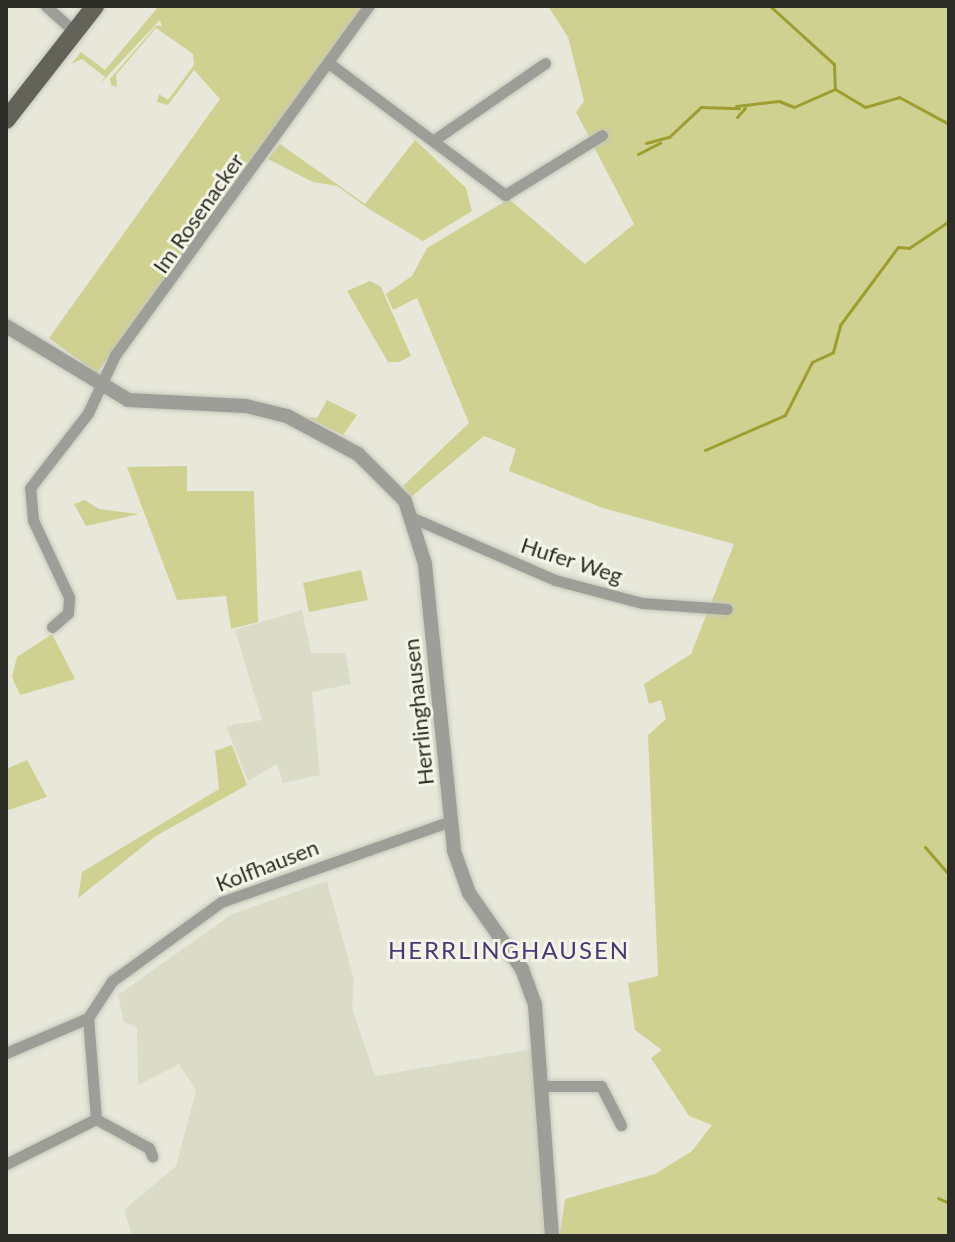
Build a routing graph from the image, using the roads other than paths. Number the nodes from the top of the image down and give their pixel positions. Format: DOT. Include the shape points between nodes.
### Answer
graph roads {
  1 [pos="46,6"];
  2 [pos="95,6"];
  3 [pos="369,6"];
  4 [pos="75,32"];
  5 [pos="545,63"];
  6 [pos="330,64"];
  7 [pos="6,120"];
  8 [pos="602,135"];
  9 [pos="434,140"];
  10 [pos="6,326"];
  11 [pos="98,383"];
  12 [pos="413,518"];
  13 [pos="727,609"];
  14 [pos="52,627"];
  15 [pos="451,821"];
  16 [pos="88,1018"];
  17 [pos="6,1053"];
  18 [pos="544,1086"];
  19 [pos="96,1119"];
  20 [pos="621,1125"];
  21 [pos="152,1156"];
  22 [pos="6,1164"];
  23 [pos="552,1236"];
  1 -- 4 [label="street"];
  2 -- 4 [label="main road"];
  3 -- 6 [label="street, Im Rosenacker"];
  4 -- 7 [label="main road"];
  5 -- 9 [label="street"];
  6 -- 9 [label="street"];
  6 -- 11 [label="street, Im Rosenacker"];
  8 -- 9 [label="street" via="505,195"];
  10 -- 11 [label="street, Herrlinghausen" via="44,344"];
  11 -- 12 [label="street, Herrlinghausen" via="152,406 231,405 287,416 370,462"];
  11 -- 14 [label="street" via="27,496 69,597 68,613"];
  12 -- 13 [label="street, Hufer Weg" via="555,580 642,603"];
  12 -- 15 [label="street, Herrlinghausen" via="425,564"];
  15 -- 16 [label="street, Kolfhausen" via="221,902 105,988"];
  15 -- 18 [label="street, Herrlinghausen" via="469,893 530,989"];
  16 -- 17 [label="street"];
  16 -- 19 [label="street"];
  18 -- 20 [label="street" via="597,1084"];
  18 -- 23 [label="street, Herrlinghausen"];
  19 -- 21 [label="street" via="149,1148"];
  19 -- 22 [label="street"];
}
